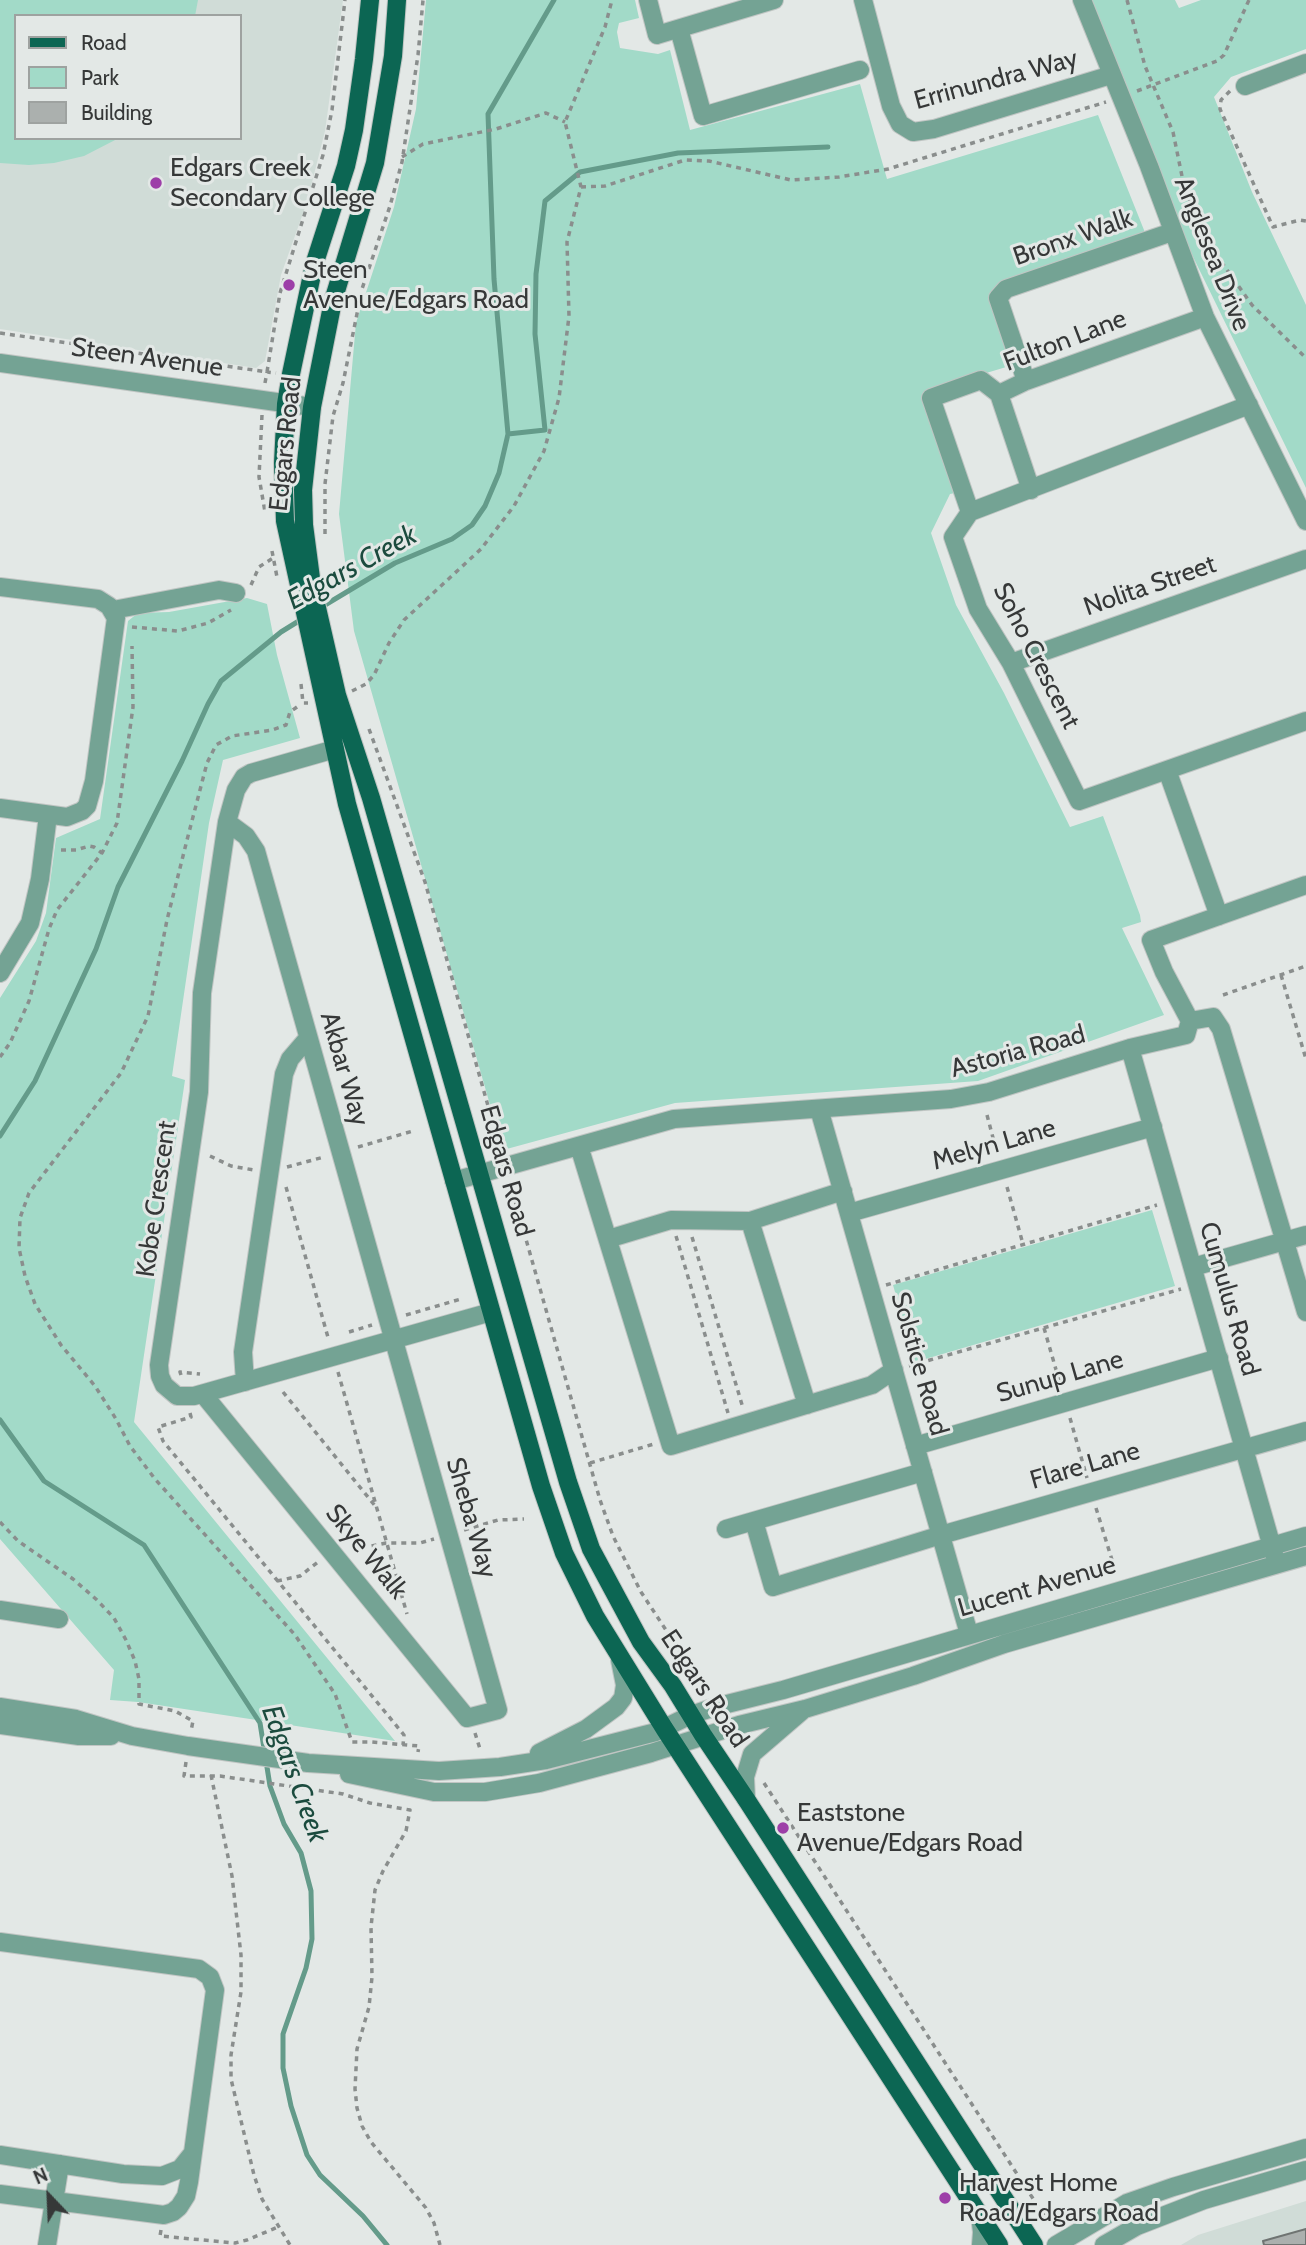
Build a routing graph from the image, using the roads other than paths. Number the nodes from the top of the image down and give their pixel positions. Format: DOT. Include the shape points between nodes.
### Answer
graph roads {
  1 [pos="370,0"];
  2 [pos="397,0"];
  3 [pos="648,0"];
  4 [pos="774,0"];
  5 [pos="863,0"];
  6 [pos="1082,0"];
  7 [pos="679,29"];
  8 [pos="1306,63"];
  9 [pos="860,70"];
  10 [pos="1111,75"];
  11 [pos="1245,86"];
  12 [pos="1172,232"];
  13 [pos="1205,317"];
  14 [pos="0,363"];
  15 [pos="1026,381"];
  16 [pos="999,394"];
  17 [pos="286,404"];
  18 [pos="1249,405"];
  19 [pos="313,407"];
  20 [pos="1031,490"];
  21 [pos="970,512"];
  22 [pos="1306,521"];
  23 [pos="1306,559"];
  24 [pos="300,561"];
  25 [pos="0,587"];
  26 [pos="236,593"];
  27 [pos="113,610"];
  28 [pos="1011,663"];
  29 [pos="330,697"];
  30 [pos="1306,721"];
  31 [pos="335,748"];
  32 [pos="1167,770"];
  33 [pos="0,808"];
  34 [pos="48,815"];
  35 [pos="227,822"];
  36 [pos="1306,886"];
  37 [pos="1219,916"];
  38 [pos="0,973"];
  39 [pos="1190,1021"];
  40 [pos="308,1038"];
  41 [pos="1130,1048"];
  42 [pos="819,1109"];
  43 [pos="1153,1127"];
  44 [pos="579,1146"];
  45 [pos="479,1174"];
  46 [pos="454,1181"];
  47 [pos="843,1191"];
  48 [pos="849,1213"];
  49 [pos="750,1221"];
  50 [pos="1306,1235"];
  51 [pos="608,1239"];
  52 [pos="1284,1241"];
  53 [pos="1195,1275"];
  54 [pos="491,1311"];
  55 [pos="1306,1312"];
  56 [pos="394,1340"];
  57 [pos="1219,1358"];
  58 [pos="894,1370"];
  59 [pos="245,1382"];
  60 [pos="203,1394"];
  61 [pos="807,1405"];
  62 [pos="1306,1431"];
  63 [pos="915,1446"];
  64 [pos="1244,1448"];
  65 [pos="923,1472"];
  66 [pos="754,1521"];
  67 [pos="726,1529"];
  68 [pos="941,1535"];
  69 [pos="1306,1536"];
  70 [pos="1272,1545"];
  71 [pos="1306,1556"];
  72 [pos="1277,1564"];
  73 [pos="0,1610"];
  74 [pos="59,1619"];
  75 [pos="969,1634"];
  76 [pos="619,1655"];
  77 [pos="0,1707"];
  78 [pos="805,1709"];
  79 [pos="498,1710"];
  80 [pos="691,1715"];
  81 [pos="0,1725"];
  82 [pos="664,1728"];
  83 [pos="132,1735"];
  84 [pos="703,1735"];
  85 [pos="676,1745"];
  86 [pos="309,1763"];
  87 [pos="500,1767"];
  88 [pos="746,1798"];
  89 [pos="0,1942"];
  90 [pos="1306,2148"];
  91 [pos="192,2154"];
  92 [pos="0,2155"];
  93 [pos="60,2164"];
  94 [pos="1306,2170"];
  95 [pos="0,2194"];
  96 [pos="54,2201"];
  97 [pos="980,2216"];
  98 [pos="1060,2242"];
  99 [pos="47,2245"];
  100 [pos="981,2245"];
  101 [pos="999,2245"];
  102 [pos="1034,2245"];
  103 [pos="1104,2245"];
  1 -- 17 [label="main road, Edgars Road" via="354,130 309,284"];
  2 -- 19 [label="main road, Edgars Road" via="393,56 375,163 333,301"];
  3 -- 7 [label="street" via="657,35"];
  4 -- 7 [label="street"];
  5 -- 10 [label="street, Errinundra Way" via="891,106 900,124 913,132"];
  6 -- 10 [label="street, Anglesea Drive"];
  7 -- 9 [label="street" via="703,116"];
  8 -- 11 [label="street"];
  10 -- 12 [label="street, Anglesea Drive"];
  12 -- 13 [label="street, Anglesea Drive"];
  12 -- 15 [label="street, Bronx Walk" via="1006,289 998,298"];
  13 -- 15 [label="street, Fulton Lane"];
  13 -- 18 [label="street, Anglesea Drive"];
  14 -- 17 [label="street, Steen Avenue"];
  15 -- 16 [label="street, Fulton Lane"];
  16 -- 20 [label="street, Fulton Lane"];
  16 -- 21 [label="street" via="981,380 931,398"];
  17 -- 19 [label="street, Steen Avenue"];
  17 -- 24 [label="main road, Edgars Road" via="285,521"];
  18 -- 20 [label="street"];
  18 -- 22 [label="street, Anglesea Drive"];
  19 -- 24 [label="main road, Edgars Road"];
  20 -- 21 [label="street"];
  21 -- 28 [label="street, Soho Crescent" via="953,537 978,610"];
  23 -- 28 [label="street, Nolita Street"];
  24 -- 29 [label="main road, Edgars Road"];
  25 -- 27 [label="street" via="98,599"];
  26 -- 27 [label="street" via="219,590"];
  27 -- 34 [label="street" via="116,625 91,798 76,815"];
  28 -- 32 [label="street, Soho Crescent" via="1079,801"];
  29 -- 31 [label="main road, Edgars Road"];
  29 -- 45 [label="main road, Edgars Road" via="372,798"];
  30 -- 32 [label="street, Soho Crescent"];
  31 -- 35 [label="street, Kobe Crescent" via="244,777"];
  31 -- 46 [label="main road, Edgars Road"];
  32 -- 37 [label="street"];
  33 -- 34 [label="street"];
  34 -- 38 [label="street" via="30,923"];
  35 -- 40 [label="street, Akbar Way" via="246,836 256,851"];
  35 -- 60 [label="street, Kobe Crescent" via="202,993 199,1092 159,1365 164,1385 177,1396"];
  36 -- 37 [label="street"];
  37 -- 39 [label="street" via="1151,940"];
  39 -- 41 [label="street, Astoria Road" via="1186,1035"];
  39 -- 52 [label="street" via="1213,1017 1221,1029"];
  40 -- 56 [label="street, Akbar Way"];
  40 -- 59 [label="street" via="284,1074 243,1352"];
  41 -- 42 [label="street, Astoria Road" via="989,1092"];
  41 -- 43 [label="street, Cumulus Road"];
  42 -- 44 [label="street, Astoria Road" via="674,1119"];
  42 -- 47 [label="street, Solstice Road"];
  43 -- 48 [label="street, Melyn Lane"];
  43 -- 53 [label="street, Cumulus Road"];
  44 -- 45 [label="street, Astoria Road"];
  44 -- 51 [label="street"];
  45 -- 46 [label="street, Astoria Road"];
  45 -- 80 [label="main road, Edgars Road" via="591,1549 624,1613"];
  46 -- 54 [label="main road, Edgars Road"];
  47 -- 48 [label="street, Solstice Road"];
  47 -- 49 [label="street"];
  48 -- 58 [label="street, Solstice Road"];
  49 -- 51 [label="street" via="679,1220"];
  49 -- 61 [label="street"];
  50 -- 52 [label="street"];
  51 -- 61 [label="street" via="670,1443"];
  52 -- 53 [label="street"];
  52 -- 55 [label="street"];
  53 -- 57 [label="street, Cumulus Road"];
  54 -- 56 [label="street, Kobe Crescent"];
  54 -- 76 [label="main road, Edgars Road" via="554,1528"];
  56 -- 59 [label="street, Kobe Crescent"];
  56 -- 79 [label="street, Sheba Way"];
  57 -- 63 [label="street, Sunup Lane"];
  57 -- 64 [label="street, Cumulus Road"];
  58 -- 61 [label="street" via="872,1385"];
  58 -- 63 [label="street, Solstice Road"];
  59 -- 60 [label="street, Kobe Crescent"];
  60 -- 79 [label="street, Skye Walk" via="467,1718"];
  62 -- 64 [label="street, Flare Lane"];
  63 -- 65 [label="street, Solstice Road"];
  64 -- 68 [label="street, Flare Lane"];
  64 -- 70 [label="street, Cumulus Road"];
  65 -- 66 [label="street"];
  65 -- 68 [label="street, Solstice Road"];
  66 -- 67 [label="street"];
  66 -- 68 [label="street, Flare Lane" via="773,1587"];
  68 -- 75 [label="street, Solstice Road"];
  69 -- 70 [label="street, Lucent Avenue"];
  70 -- 72 [label="street, Cumulus Road"];
  70 -- 75 [label="street, Lucent Avenue"];
  71 -- 72 [label="street, Lucent Avenue"];
  72 -- 78 [label="street, Lucent Avenue" via="1004,1644"];
  73 -- 74 [label="street"];
  75 -- 80 [label="street, Lucent Avenue"];
  76 -- 82 [label="main road, Edgars Road"];
  76 -- 87 [label="street" via="625,1685 616,1707 550,1749"];
  77 -- 83 [label="street" via="76,1719"];
  78 -- 84 [label="street, Lucent Avenue"];
  78 -- 88 [label="street" via="752,1754 745,1777"];
  80 -- 82 [label="street, Lucent Avenue"];
  80 -- 84 [label="main road, Edgars Road"];
  81 -- 83 [label="street" via="79,1736"];
  82 -- 85 [label="main road, Edgars Road"];
  82 -- 87 [label="street, Lucent Avenue" via="547,1760"];
  83 -- 86 [label="street"];
  84 -- 85 [label="street, Lucent Avenue"];
  84 -- 88 [label="main road, Edgars Road"];
  85 -- 86 [label="street, Lucent Avenue" via="539,1783 474,1793 414,1789"];
  85 -- 97 [label="main road, Edgars Road"];
  86 -- 87 [label="street" via="439,1771"];
  88 -- 102 [label="main road, Edgars Road"];
  89 -- 91 [label="street" via="193,1968 210,1977 215,1990"];
  90 -- 98 [label="street" via="1127,2203"];
  91 -- 93 [label="street" via="180,2169 162,2176"];
  91 -- 96 [label="street" via="186,2196 173,2212 164,2215"];
  92 -- 93 [label="street"];
  93 -- 96 [label="street"];
  94 -- 103 [label="street" via="1205,2200 1137,2226"];
  95 -- 96 [label="street"];
  96 -- 99 [label="street"];
  97 -- 100 [label="street"];
  97 -- 101 [label="main road, Edgars Road"];
}
